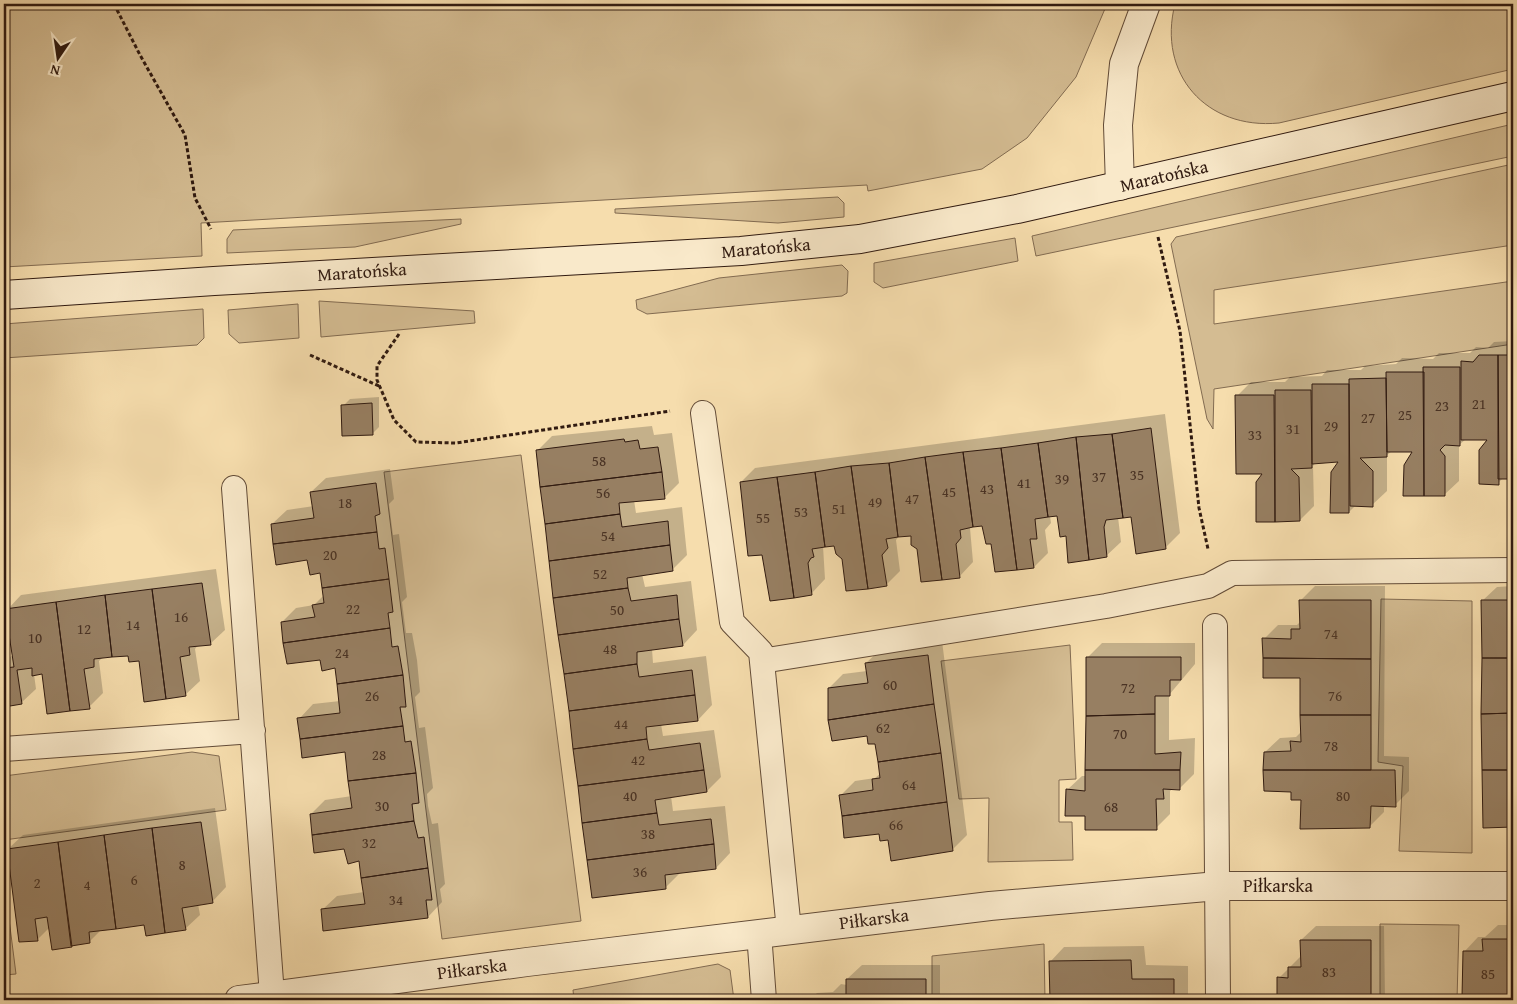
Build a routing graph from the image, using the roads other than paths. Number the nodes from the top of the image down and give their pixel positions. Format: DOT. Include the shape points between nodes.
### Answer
graph roads {
  1 [pos="1146,4"];
  2 [pos="1513,96"];
  3 [pos="1120,186"];
  4 [pos="4,295"];
  5 [pos="703,413"];
  6 [pos="234,488"];
  7 [pos="1513,570"];
  8 [pos="1215,626"];
  9 [pos="762,661"];
  10 [pos="253,732"];
  11 [pos="4,749"];
  12 [pos="1218,886"];
  13 [pos="1513,886"];
  14 [pos="788,930"];
  15 [pos="759,933"];
  16 [pos="272,995"];
  17 [pos="239,1000"];
  18 [pos="764,1000"];
  19 [pos="1218,1000"];
  1 -- 3 [label="main road" via="1124,64 1118,125"];
  2 -- 3 [label="main road, Maratońska"];
  3 -- 4 [label="main road, Maratońska" via="860,239 784,247"];
  5 -- 9 [label="lane" via="732,622 761,652"];
  6 -- 10 [label="lane"];
  7 -- 9 [label="lane" via="1232,573 1208,586 1106,606"];
  8 -- 12 [label="lane"];
  9 -- 14 [label="lane"];
  10 -- 11 [label="lane"];
  10 -- 16 [label="lane"];
  12 -- 13 [label="main road, Piłkarska"];
  12 -- 14 [label="main road, Piłkarska" via="990,906"];
  12 -- 19 [label="lane"];
  14 -- 15 [label="main road, Piłkarska"];
  15 -- 16 [label="main road, Piłkarska"];
  15 -- 18 [label="lane"];
  16 -- 17 [label="main road, Piłkarska"];
}
